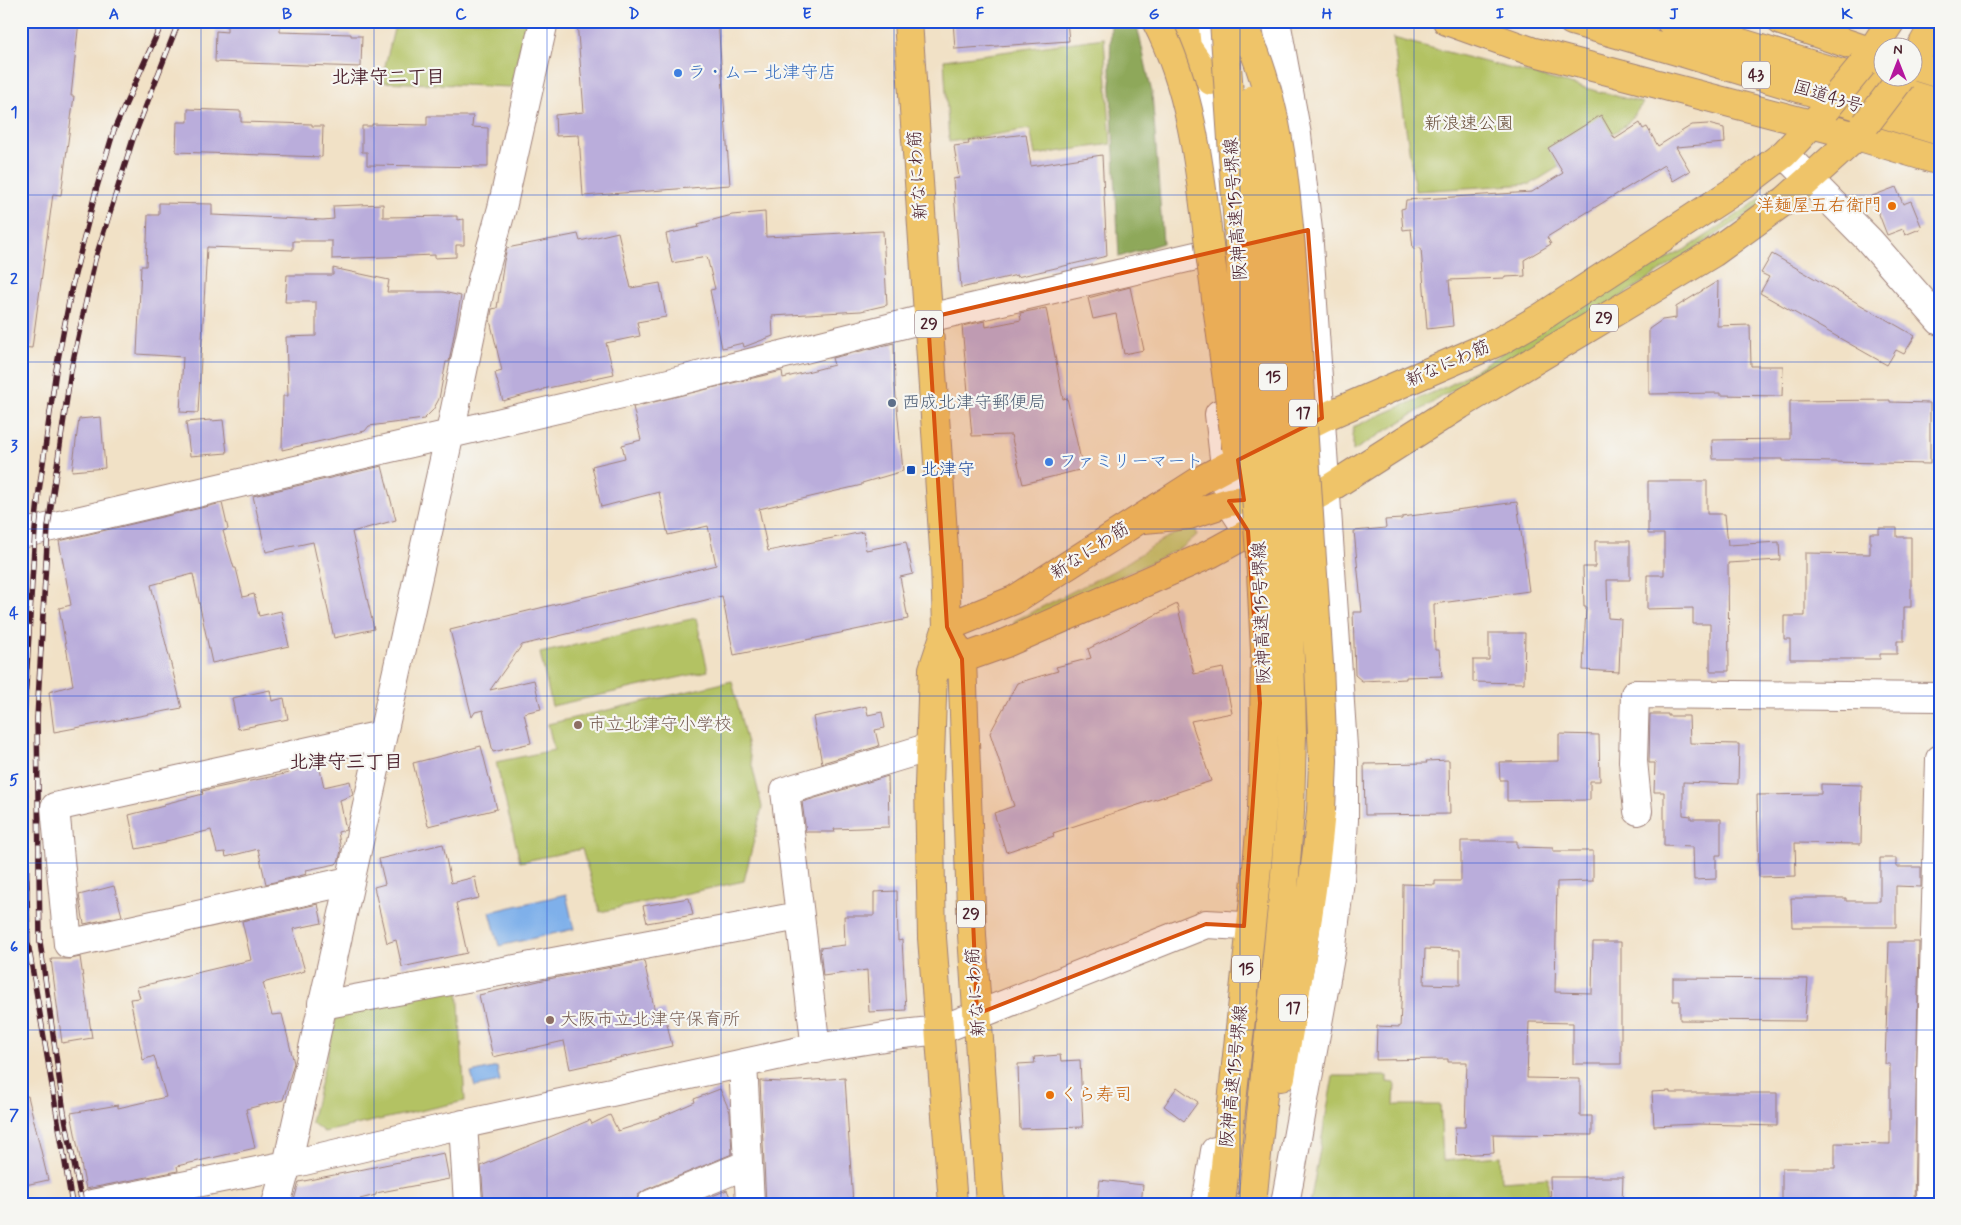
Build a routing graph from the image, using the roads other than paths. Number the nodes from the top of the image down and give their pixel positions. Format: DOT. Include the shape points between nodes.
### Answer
graph roads {
  1 [pos="544,21"];
  2 [pos="908,21"];
  3 [pos="1156,21"];
  4 [pos="1207,21"];
  5 [pos="1224,21"];
  6 [pos="1242,21"];
  7 [pos="1249,21"];
  8 [pos="1276,21"];
  9 [pos="1447,21"];
  10 [pos="1572,21"];
  11 [pos="1670,21"];
  12 [pos="1782,21"];
  13 [pos="1891,21"];
  14 [pos="1936,21"];
  15 [pos="1185,34"];
  16 [pos="1924,42"];
  17 [pos="1873,57"];
  18 [pos="1924,69"];
  19 [pos="1940,74"];
  20 [pos="1210,81"];
  21 [pos="1893,88"];
  22 [pos="1940,104"];
  23 [pos="1818,118"];
  24 [pos="1861,130"];
  25 [pos="1940,131"];
  26 [pos="1784,154"];
  27 [pos="1940,160"];
  28 [pos="1810,179"];
  29 [pos="1308,230"];
  30 [pos="1212,252"];
  31 [pos="928,318"];
  32 [pos="1940,321"];
  33 [pos="1322,418"];
  34 [pos="450,433"];
  35 [pos="1234,463"];
  36 [pos="1325,491"];
  37 [pos="1250,499"];
  38 [pos="1138,520"];
  39 [pos="21,534"];
  40 [pos="1250,534"];
  41 [pos="947,627"];
  42 [pos="1265,651"];
  43 [pos="962,660"];
  44 [pos="933,669"];
  45 [pos="1940,697"];
  46 [pos="382,735"];
  47 [pos="930,747"];
  48 [pos="1940,759"];
  49 [pos="1638,811"];
  50 [pos="349,881"];
  51 [pos="1939,888"];
  52 [pos="799,916"];
  53 [pos="1244,926"];
  54 [pos="322,1003"];
  55 [pos="977,1014"];
  56 [pos="940,1030"];
  57 [pos="816,1048"];
  58 [pos="743,1064"];
  59 [pos="463,1124"];
  60 [pos="748,1164"];
  61 [pos="287,1165"];
  62 [pos="92,1204"];
  63 [pos="276,1204"];
  64 [pos="468,1204"];
  65 [pos="651,1204"];
  66 [pos="750,1204"];
  67 [pos="953,1204"];
  68 [pos="990,1204"];
  69 [pos="1206,1204"];
  70 [pos="1221,1204"];
  71 [pos="1252,1204"];
  72 [pos="1261,1204"];
  73 [pos="1285,1204"];
  74 [pos="1930,1204"];
  1 -- 34 [label="street" via="502,208 482,280"];
  2 -- 31 [label="main road, 新なにわ筋 / 29"];
  3 -- 42 [label="main road, bridge" via="1178,76 1202,184"];
  4 -- 20 [label="street"];
  5 -- 42 [label="main road, 阪神高速15号堺線 / 15, bridge"];
  6 -- 72 [label="main road, 17, bridge" via="1261,69 1272,112 1287,204 1318,635 1323,760 1315,874"];
  7 -- 71 [label="main road, 阪神高速15号堺線 / 15, bridge" via="1286,567 1292,734 1284,887"];
  8 -- 29 [label="street" via="1298,143"];
  9 -- 23 [label="main road" via="1531,51"];
  10 -- 25 [label="main road, 国道43号 / 43"];
  11 -- 22 [label="main road, 国道43号 / 43"];
  12 -- 17 [label="main road"];
  13 -- 17 [label="main road, 新なにわ筋 / 29"];
  14 -- 16 [label="main road"];
  15 -- 20 [label="main road"];
  15 -- 30 [label="street"];
  17 -- 23 [label="main road, 新なにわ筋 / 29, bridge"];
  18 -- 19 [label="main road"];
  20 -- 30 [label="street"];
  21 -- 24 [label="main road, 新なにわ筋 / 29, bridge"];
  23 -- 24 [label="main road"];
  23 -- 26 [label="main road, 新なにわ筋 / 29"];
  24 -- 27 [label="main road"];
  24 -- 28 [label="main road, 新なにわ筋 / 29"];
  26 -- 28 [label="street"];
  26 -- 33 [label="main road, 新なにわ筋 / 29" via="1743,185 1500,341"];
  28 -- 32 [label="street"];
  28 -- 36 [label="main road, 新なにわ筋 / 29" via="1713,252"];
  29 -- 30 [label="street"];
  29 -- 33 [label="street"];
  30 -- 31 [label="street"];
  30 -- 35 [label="street"];
  31 -- 34 [label="street" via="686,379"];
  31 -- 41 [label="main road, 新なにわ筋 / 29"];
  33 -- 35 [label="main road, 新なにわ筋 / 29"];
  33 -- 36 [label="street"];
  33 -- 37 [label="street"];
  34 -- 39 [label="street"];
  34 -- 46 [label="street"];
  35 -- 37 [label="street"];
  35 -- 38 [label="main road, 新なにわ筋 / 29"];
  36 -- 37 [label="main road"];
  36 -- 40 [label="main road, 新なにわ筋 / 29"];
  36 -- 73 [label="street" via="1344,762 1344,820 1332,946"];
  37 -- 38 [label="main road" via="1189,515"];
  37 -- 40 [label="street"];
  37 -- 40 [label="street"];
  38 -- 41 [label="main road, 新なにわ筋 / 29" via="1014,600"];
  40 -- 43 [label="main road, 新なにわ筋 / 29"];
  40 -- 53 [label="street" via="1260,704"];
  41 -- 43 [label="main road, 新なにわ筋 / 29"];
  41 -- 44 [label="main road, 新なにわ筋 / 29"];
  42 -- 70 [label="main road, 阪神高速15号堺線 / 15, bridge" via="1262,809"];
  43 -- 44 [label="main road, 新なにわ筋 / 29"];
  43 -- 55 [label="main road, 新なにわ筋 / 29"];
  44 -- 47 [label="main road, 新なにわ筋 / 29"];
  45 -- 49 [label="street" via="1635,694 1633,761"];
  46 -- 50 [label="street"];
  46 -- 50 [label="street" via="55,806 68,944"];
  47 -- 52 [label="street" via="785,791"];
  47 -- 56 [label="main road, 新なにわ筋 / 29" via="932,938"];
  48 -- 51 [label="street"];
  50 -- 54 [label="street"];
  51 -- 74 [label="street" via="1931,1077"];
  52 -- 54 [label="street"];
  52 -- 57 [label="street"];
  53 -- 55 [label="street" via="1206,924"];
  53 -- 69 [label="street" via="1233,1050"];
  54 -- 61 [label="street"];
  55 -- 56 [label="street"];
  55 -- 68 [label="main road, 新なにわ筋 / 29"];
  56 -- 57 [label="street"];
  56 -- 67 [label="main road, 新なにわ筋 / 29"];
  57 -- 58 [label="street"];
  58 -- 59 [label="street"];
  58 -- 60 [label="street"];
  59 -- 61 [label="street"];
  59 -- 64 [label="street"];
  60 -- 65 [label="street"];
  60 -- 66 [label="street"];
  61 -- 62 [label="street"];
  61 -- 63 [label="street"];
}
